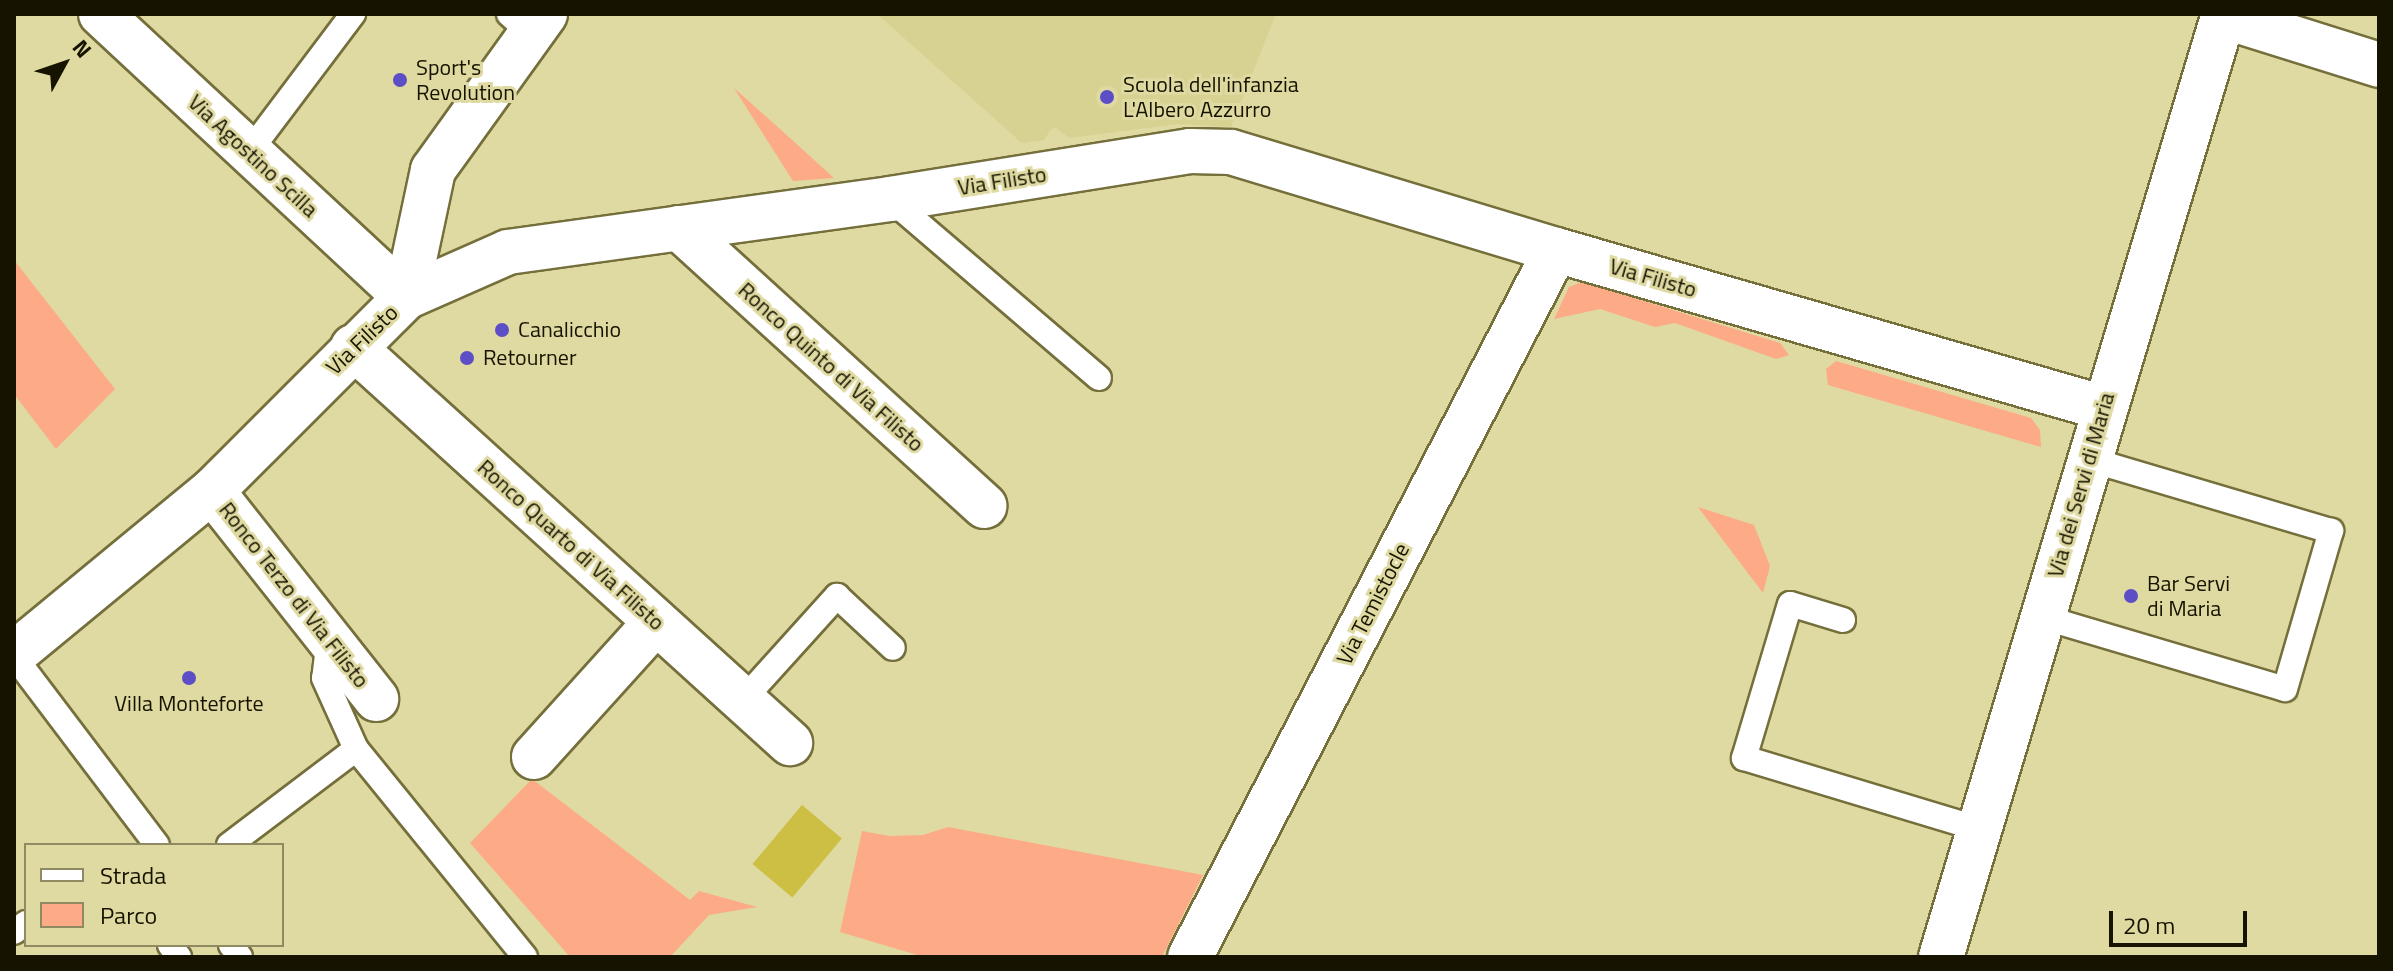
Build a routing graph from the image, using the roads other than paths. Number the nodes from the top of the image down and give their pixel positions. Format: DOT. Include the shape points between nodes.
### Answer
graph roads {
  1 [pos="353,14"];
  2 [pos="2223,15"];
  3 [pos="115,20"];
  4 [pos="528,21"];
  5 [pos="2379,65"];
  6 [pos="249,152"];
  7 [pos="890,199"];
  8 [pos="679,228"];
  9 [pos="1556,250"];
  10 [pos="406,297"];
  11 [pos="353,347"];
  12 [pos="1099,378"];
  13 [pos="2104,408"];
  14 [pos="2088,459"];
  15 [pos="212,491"];
  16 [pos="984,506"];
  17 [pos="2042,617"];
  18 [pos="1843,620"];
  19 [pos="656,622"];
  20 [pos="329,639"];
  21 [pos="893,648"];
  22 [pos="14,655"];
  23 [pos="376,699"];
  24 [pos="742,701"];
  25 [pos="790,743"];
  26 [pos="356,749"];
  27 [pos="534,757"];
  28 [pos="1979,829"];
  29 [pos="155,843"];
  30 [pos="232,843"];
  31 [pos="525,957"];
  32 [pos="1190,957"];
  33 [pos="1941,957"];
  1 -- 6 [label="lane"];
  2 -- 5 [label="street"];
  2 -- 13 [label="street, Via dei Servi di Maria"];
  3 -- 6 [label="street, Via Agostino Scilla"];
  4 -- 10 [label="street" via="433,170"];
  6 -- 10 [label="street, Via Agostino Scilla"];
  7 -- 8 [label="street, Via Filisto"];
  7 -- 9 [label="street, Via Filisto" via="1190,151 1231,152"];
  7 -- 12 [label="lane"];
  8 -- 10 [label="street, Via Filisto" via="508,252"];
  8 -- 16 [label="street, Ronco Quinto di Via Filisto"];
  9 -- 13 [label="street, Via Filisto"];
  9 -- 32 [label="street, Via Temistocle"];
  10 -- 11 [label="street, Via Filisto"];
  11 -- 15 [label="street, Via Filisto"];
  11 -- 19 [label="street, Ronco Quarto di Via Filisto"];
  13 -- 14 [label="street, Via dei Servi di Maria"];
  14 -- 17 [label="street, Via dei Servi di Maria"];
  14 -- 17 [label="lane" via="2331,531 2285,689"];
  15 -- 20 [label="street, Ronco Terzo di Via Filisto"];
  15 -- 22 [label="street, Via Filisto"];
  17 -- 28 [label="street, Via dei Servi di Maria"];
  18 -- 28 [label="lane" via="1790,604 1744,758"];
  19 -- 24 [label="street, Ronco Quarto di Via Filisto"];
  19 -- 27 [label="street"];
  20 -- 23 [label="street, Ronco Terzo di Via Filisto"];
  20 -- 26 [label="lane" via="324,678"];
  21 -- 24 [label="lane" via="837,596"];
  22 -- 29 [label="lane"];
  24 -- 25 [label="street, Ronco Quarto di Via Filisto"];
  26 -- 30 [label="lane"];
  26 -- 31 [label="lane"];
  28 -- 33 [label="street, Via dei Servi di Maria"];
}
